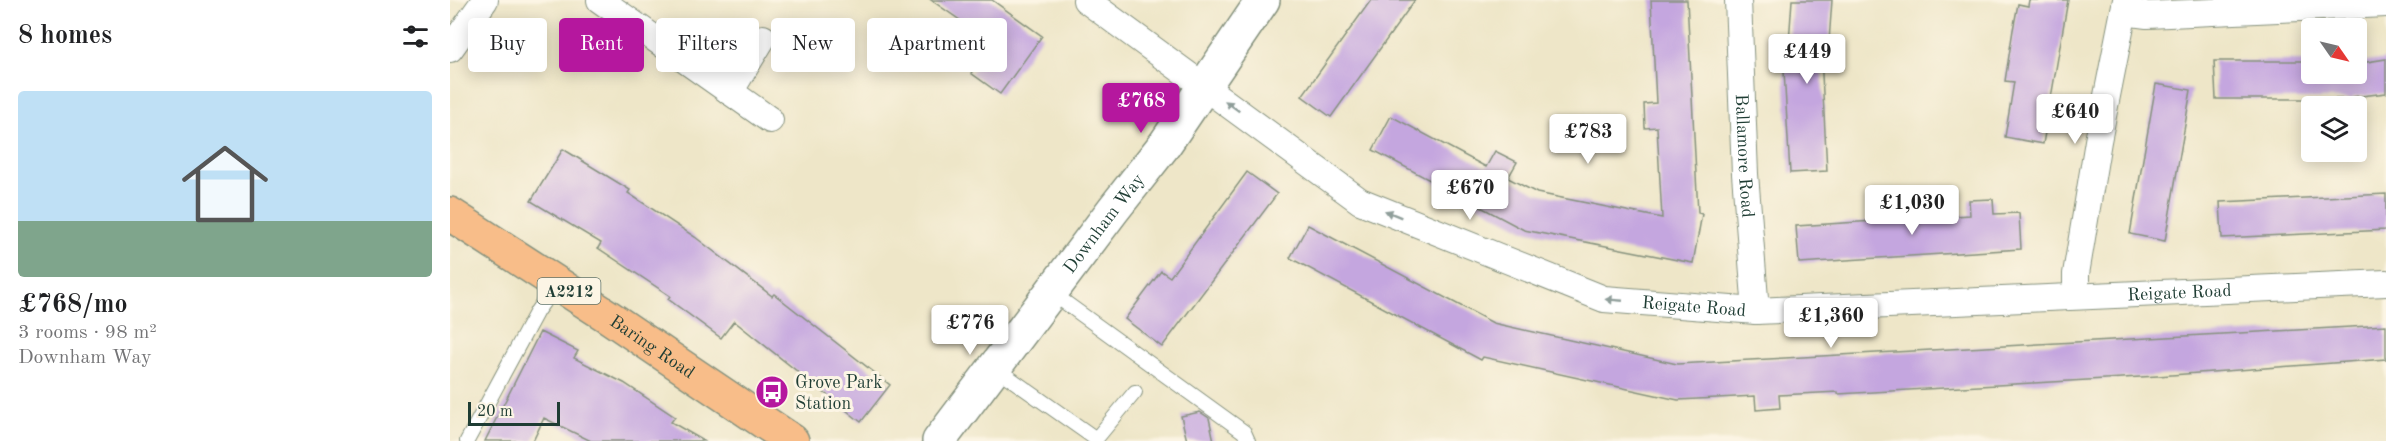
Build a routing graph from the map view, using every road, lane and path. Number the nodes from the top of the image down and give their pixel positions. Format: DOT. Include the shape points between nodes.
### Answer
graph roads {
  1 [pos="484,0"];
  2 [pos="600,0"];
  3 [pos="1086,0"];
  4 [pos="1263,0"];
  5 [pos="1738,0"];
  6 [pos="2386,4"];
  7 [pos="2125,6"];
  8 [pos="763,38"];
  9 [pos="450,49"];
  10 [pos="1204,85"];
  11 [pos="730,92"];
  12 [pos="771,120"];
  13 [pos="450,214"];
  14 [pos="557,283"];
  15 [pos="2386,283"];
  16 [pos="1052,293"];
  17 [pos="2076,295"];
  18 [pos="1756,311"];
  19 [pos="993,367"];
  20 [pos="1135,392"];
  21 [pos="467,441"];
  22 [pos="792,441"];
  23 [pos="939,441"];
  24 [pos="1248,441"];
  1 -- 9 [label="street"];
  2 -- 11 [label="street"];
  3 -- 10 [label="street, Reigate Road"];
  4 -- 10 [label="street, Downham Way"];
  5 -- 18 [label="street, Ballamore Road" via="1745,174"];
  6 -- 7 [label="street" via="2147,15"];
  7 -- 17 [label="street" via="2098,141"];
  8 -- 11 [label="street"];
  10 -- 16 [label="street, Downham Way" via="1165,144"];
  18 -- 10 [label="street, Reigate Road, one-way" via="1604,299 1360,201"];
  11 -- 12 [label="street"];
  13 -- 14 [label="main road, Baring Road / A2212"];
  14 -- 21 [label="lane" via="537,311"];
  14 -- 22 [label="main road, Baring Road / A2212"];
  15 -- 17 [label="street, Reigate Road"];
  16 -- 19 [label="street, Downham Way"];
  16 -- 24 [label="lane" via="1244,432"];
  17 -- 18 [label="street, Reigate Road"];
  19 -- 20 [label="lane" via="1096,439"];
  19 -- 23 [label="street, Downham Way"];
}
